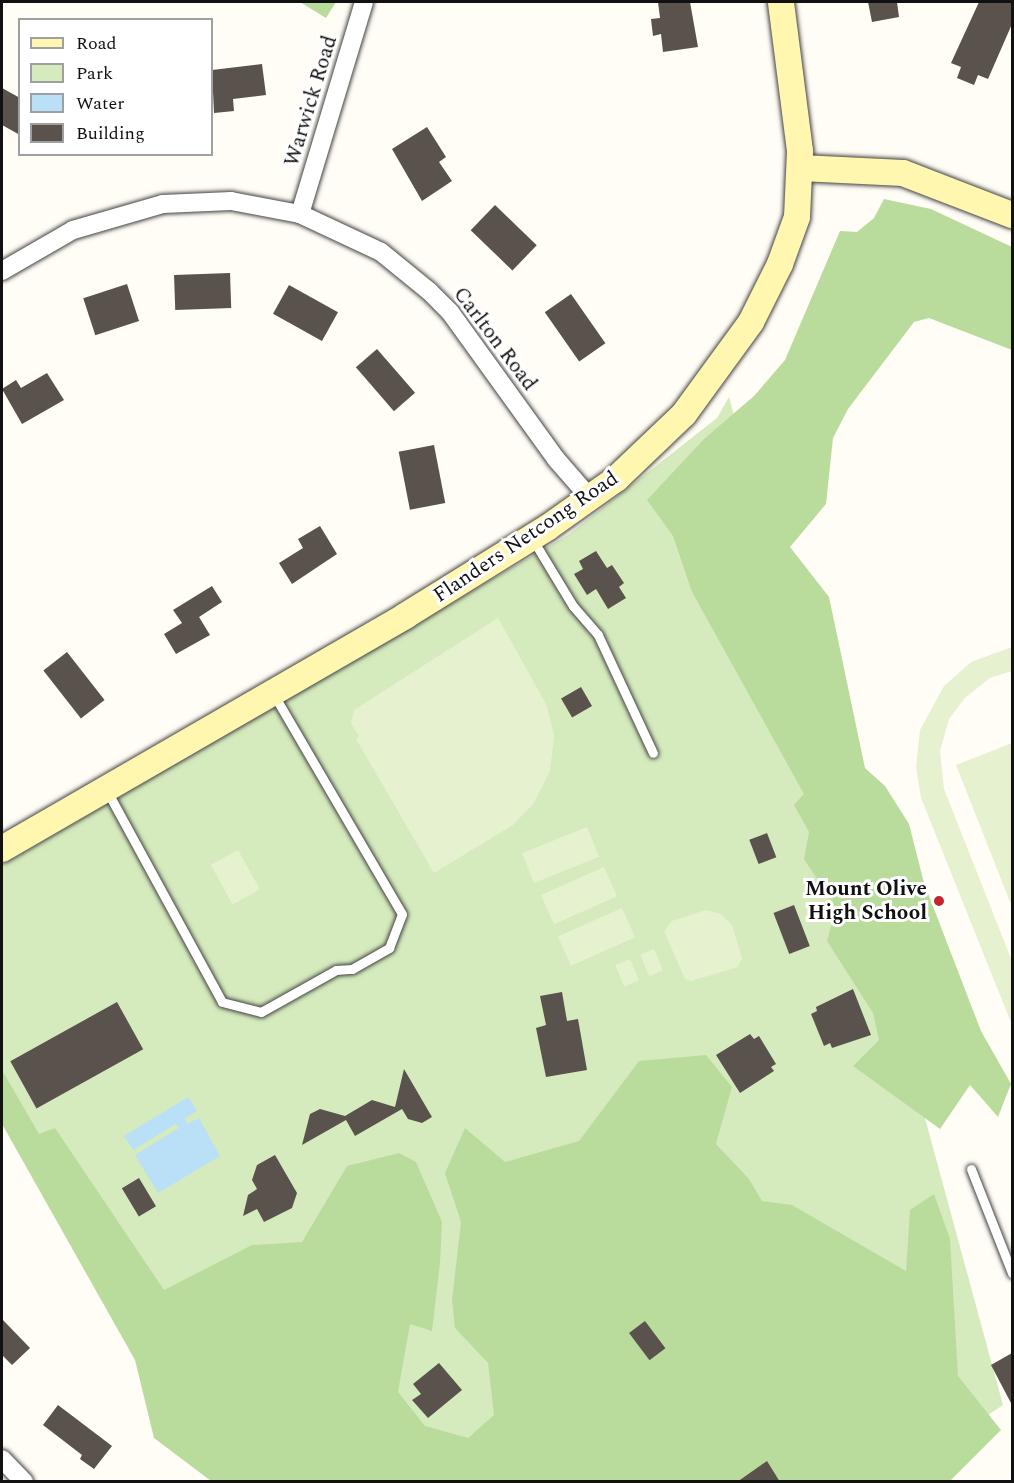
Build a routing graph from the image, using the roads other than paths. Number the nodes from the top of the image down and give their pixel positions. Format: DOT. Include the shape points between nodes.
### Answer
graph roads {
  1 [pos="364,2"];
  2 [pos="781,2"];
  3 [pos="801,168"];
  4 [pos="300,214"];
  5 [pos="1012,215"];
  6 [pos="2,271"];
  7 [pos="590,498"];
  8 [pos="531,538"];
  9 [pos="273,693"];
  10 [pos="653,753"];
  11 [pos="106,789"];
  12 [pos="2,849"];
  13 [pos="971,1169"];
  14 [pos="1012,1273"];
  15 [pos="2,1459"];
  16 [pos="24,1482"];
  1 -- 4 [label="street, Warwick Road"];
  2 -- 3 [label="main road, Flanders Netcong Road"];
  3 -- 5 [label="main road" via="903,173"];
  3 -- 7 [label="main road, Flanders Netcong Road" via="799,210 793,231 771,285 740,339 669,430"];
  4 -- 6 [label="street, Carlton Road" via="231,201 163,204 73,230"];
  4 -- 7 [label="street, Carlton Road" via="381,252 437,298 556,459"];
  7 -- 8 [label="main road, Flanders Netcong Road"];
  8 -- 9 [label="main road, Flanders Netcong Road"];
  8 -- 10 [label="lane" via="573,606 598,635"];
  9 -- 11 [label="main road, Flanders Netcong Road"];
  9 -- 11 [label="lane" via="402,914 389,948 352,969 336,970 261,1012 222,1002"];
  11 -- 12 [label="main road, Flanders Netcong Road"];
  13 -- 14 [label="lane"];
  15 -- 16 [label="street"];
}
